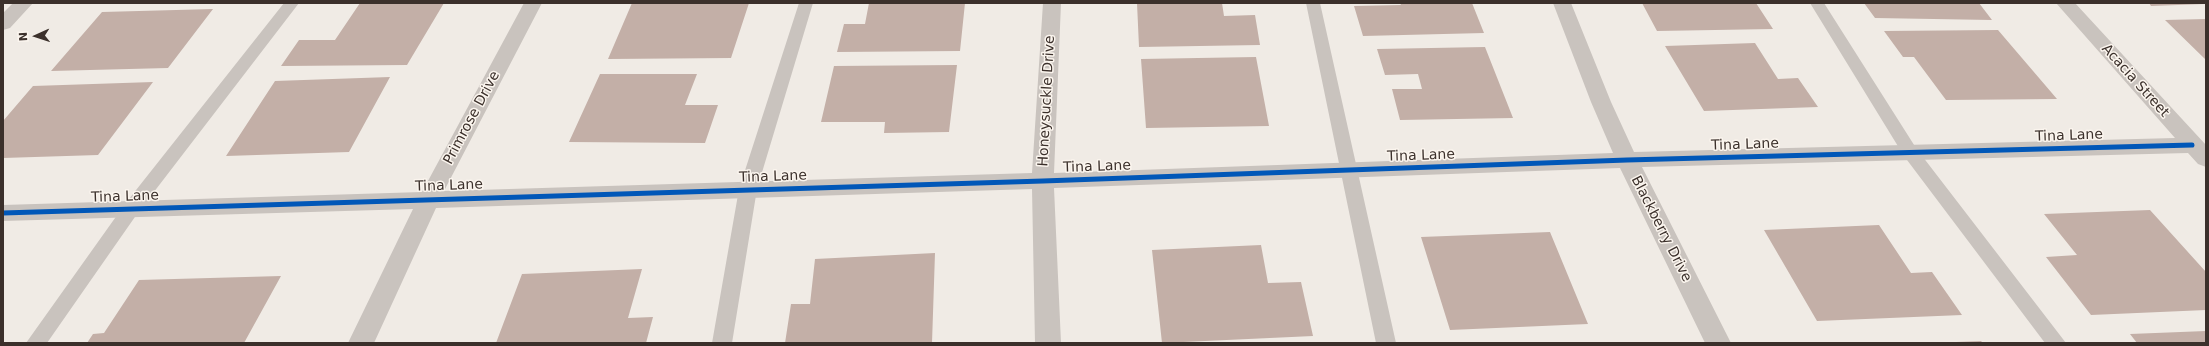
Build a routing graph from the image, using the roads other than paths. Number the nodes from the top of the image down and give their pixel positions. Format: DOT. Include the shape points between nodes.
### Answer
graph roads {
  1 [pos="24,3"];
  2 [pos="292,3"];
  3 [pos="533,3"];
  4 [pos="806,3"];
  5 [pos="1052,3"];
  6 [pos="1313,3"];
  7 [pos="1562,3"];
  8 [pos="1818,3"];
  9 [pos="2065,3"];
  10 [pos="3,24"];
  11 [pos="1910,152"];
  12 [pos="2199,152"];
  13 [pos="1626,160"];
  14 [pos="1348,170"];
  15 [pos="1043,181"];
  16 [pos="748,189"];
  17 [pos="429,199"];
  18 [pos="131,209"];
  19 [pos="3,213"];
  20 [pos="36,343"];
  21 [pos="361,343"];
  22 [pos="722,343"];
  23 [pos="1048,343"];
  24 [pos="1386,343"];
  25 [pos="1718,343"];
  26 [pos="2056,343"];
  1 -- 10 [label="street"];
  2 -- 18 [label="lane"];
  3 -- 17 [label="street, Primrose Drive"];
  4 -- 16 [label="lane"];
  5 -- 15 [label="street, Honeysuckle Drive"];
  6 -- 14 [label="lane"];
  7 -- 13 [label="street, Blackberry Drive" via="1600,102"];
  8 -- 11 [label="lane"];
  9 -- 12 [label="street, Acacia Street"];
  11 -- 12 [label="street, Tina Lane"];
  11 -- 13 [label="street, Tina Lane"];
  11 -- 26 [label="lane"];
  13 -- 14 [label="street, Tina Lane"];
  13 -- 25 [label="street, Blackberry Drive"];
  14 -- 15 [label="street, Tina Lane"];
  14 -- 24 [label="lane"];
  15 -- 16 [label="street, Tina Lane"];
  15 -- 23 [label="street, Honeysuckle Drive"];
  16 -- 17 [label="street, Tina Lane"];
  16 -- 22 [label="lane"];
  17 -- 18 [label="street, Tina Lane"];
  17 -- 21 [label="street, Primrose Drive"];
  18 -- 19 [label="street, Tina Lane"];
  18 -- 20 [label="lane"];
}
